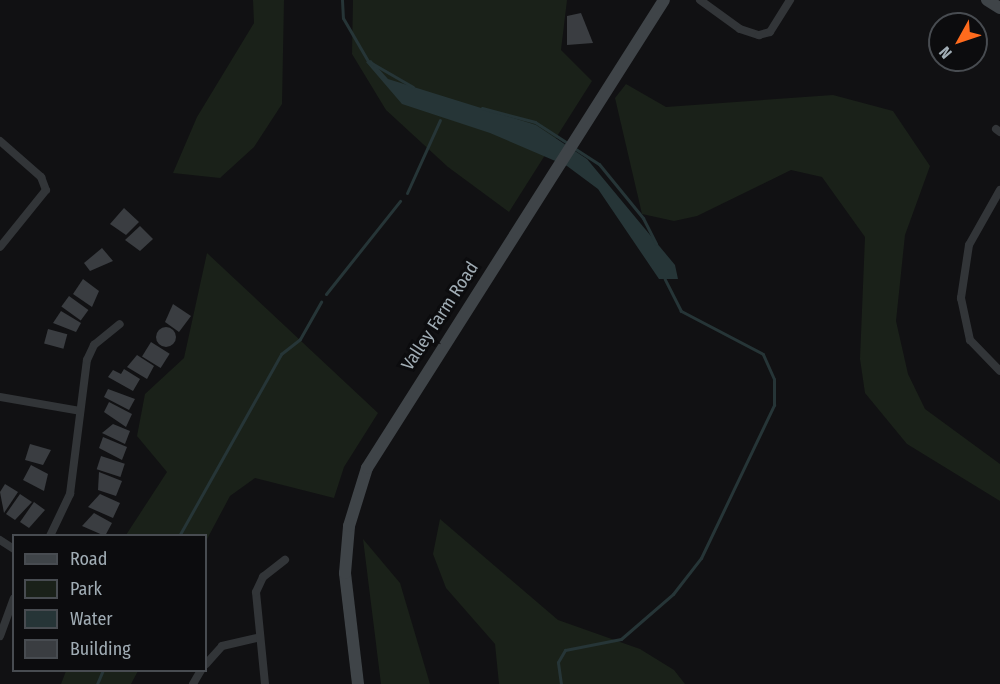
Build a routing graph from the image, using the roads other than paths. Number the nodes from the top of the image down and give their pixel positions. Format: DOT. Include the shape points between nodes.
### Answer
graph roads {
  1 [pos="664,0"];
  2 [pos="700,0"];
  3 [pos="790,0"];
  4 [pos="987,0"];
  5 [pos="1000,8"];
  6 [pos="0,141"];
  7 [pos="1000,190"];
  8 [pos="0,247"];
  9 [pos="120,324"];
  10 [pos="1000,371"];
  11 [pos="0,397"];
  12 [pos="80,411"];
  13 [pos="51,534"];
  14 [pos="285,560"];
  15 [pos="12,603"];
  16 [pos="0,636"];
  17 [pos="258,638"];
  18 [pos="207,663"];
  19 [pos="265,684"];
  20 [pos="358,684"];
  1 -- 20 [label="street, Valley Farm Road" via="367,468 349,526 345,573"];
  2 -- 3 [label="street" via="740,29 759,35 770,32"];
  4 -- 5 [label="street"];
  6 -- 8 [label="street" via="41,177 46,190"];
  7 -- 10 [label="street" via="969,245 961,298 970,340"];
  9 -- 12 [label="street" via="94,345 87,360"];
  11 -- 12 [label="street"];
  12 -- 13 [label="street" via="70,494"];
  14 -- 17 [label="street" via="263,577 256,592"];
  15 -- 16 [label="street"];
  17 -- 18 [label="street" via="222,646"];
  17 -- 19 [label="street"];
}
